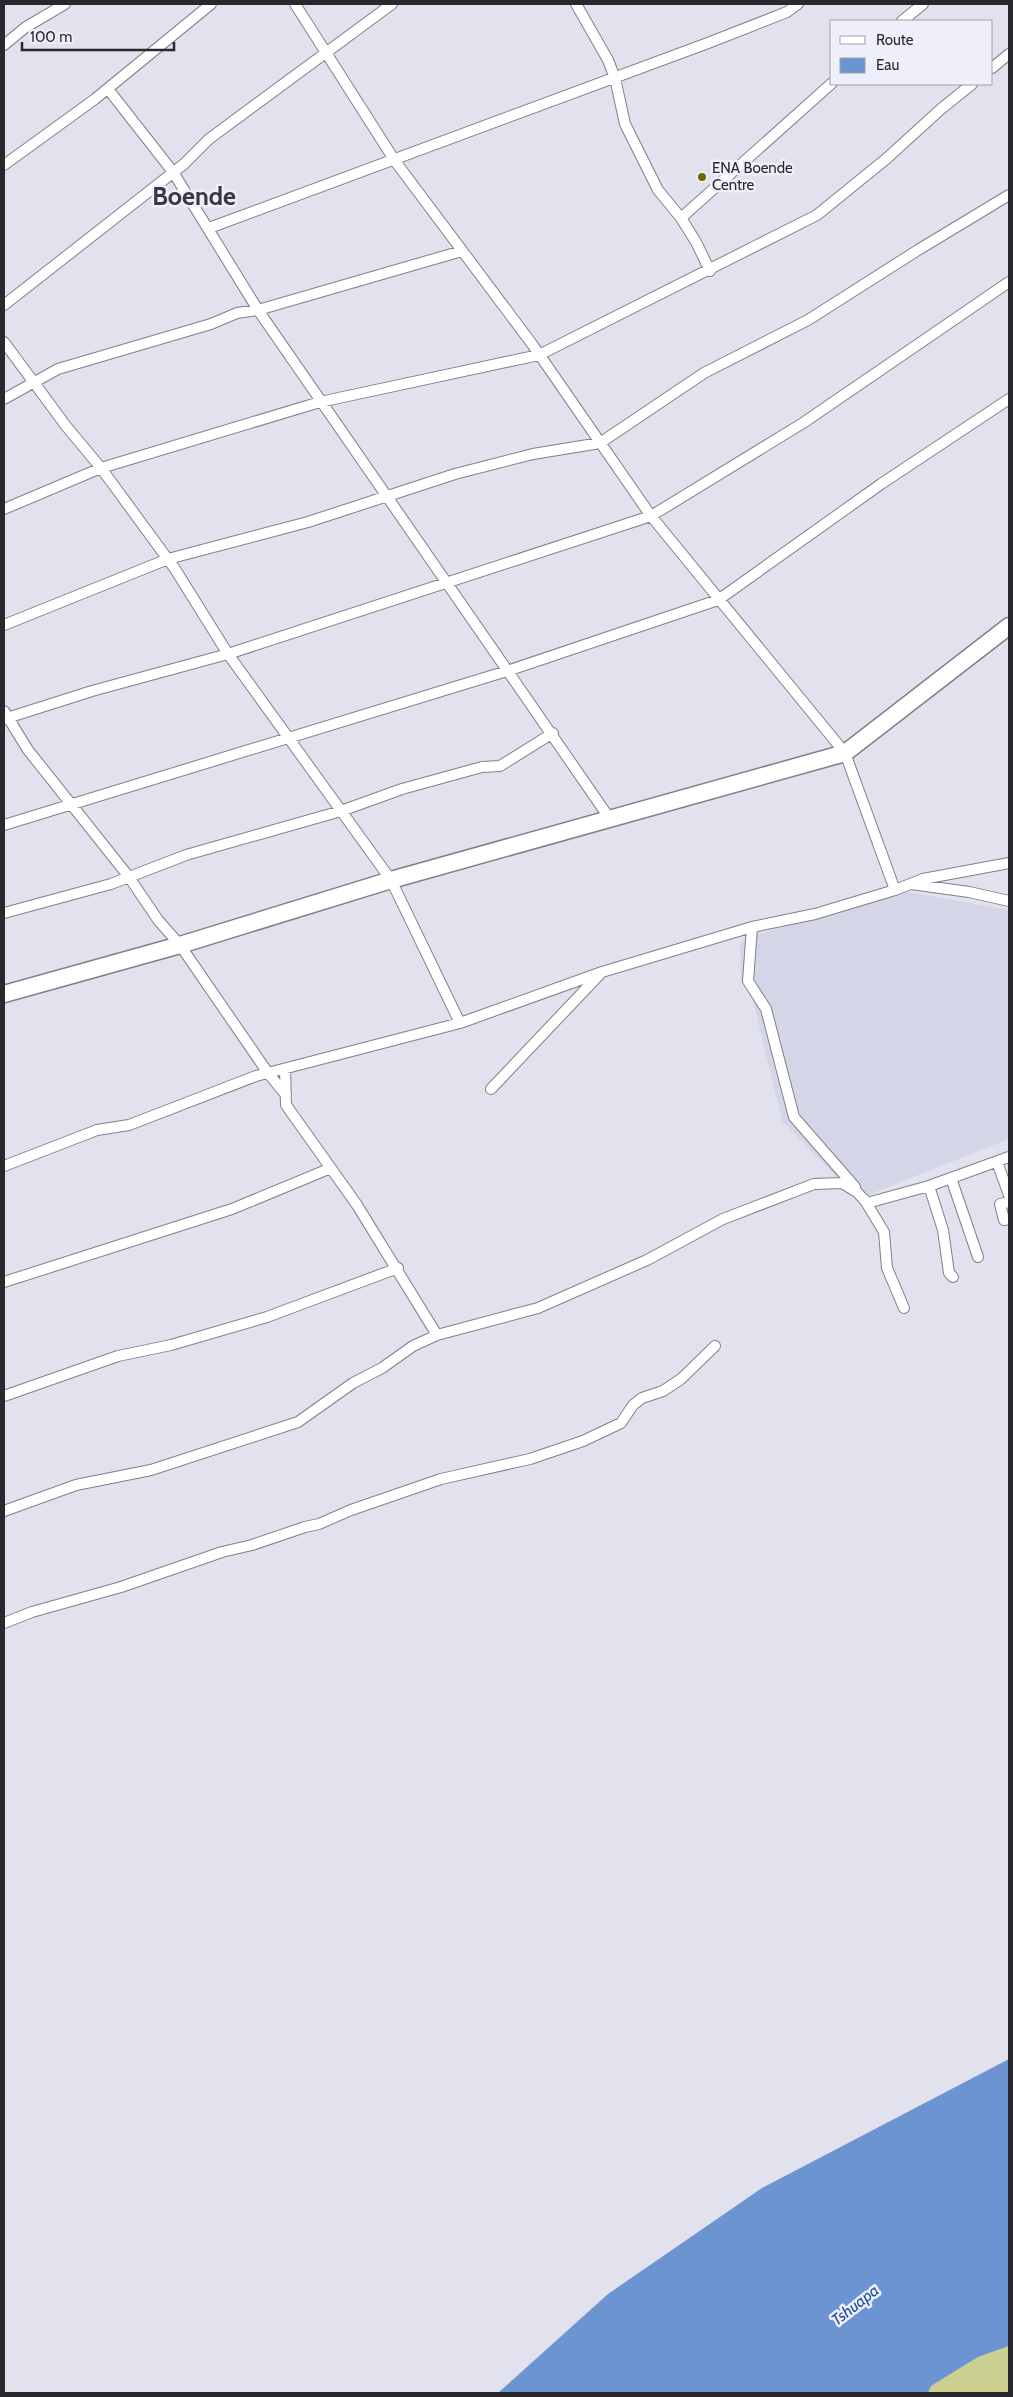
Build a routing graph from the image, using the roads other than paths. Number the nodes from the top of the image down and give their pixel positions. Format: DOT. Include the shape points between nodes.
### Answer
graph roads {
  1 [pos="65,4"];
  2 [pos="211,4"];
  3 [pos="295,4"];
  4 [pos="392,4"];
  5 [pos="576,4"];
  6 [pos="798,4"];
  7 [pos="922,4"];
  8 [pos="903,20"];
  9 [pos="4,45"];
  10 [pos="326,52"];
  11 [pos="1009,54"];
  12 [pos="993,67"];
  13 [pos="615,78"];
  14 [pos="830,85"];
  15 [pos="971,85"];
  16 [pos="108,89"];
  17 [pos="395,161"];
  18 [pos="4,165"];
  19 [pos="173,172"];
  20 [pos="1009,196"];
  21 [pos="681,218"];
  22 [pos="209,228"];
  23 [pos="462,251"];
  24 [pos="710,270"];
  25 [pos="1009,282"];
  26 [pos="4,305"];
  27 [pos="258,310"];
  28 [pos="4,342"];
  29 [pos="539,355"];
  30 [pos="33,382"];
  31 [pos="4,399"];
  32 [pos="1009,399"];
  33 [pos="320,402"];
  34 [pos="600,442"];
  35 [pos="101,468"];
  36 [pos="386,498"];
  37 [pos="4,509"];
  38 [pos="651,516"];
  39 [pos="168,559"];
  40 [pos="447,582"];
  41 [pos="718,600"];
  42 [pos="4,625"];
  43 [pos="1009,626"];
  44 [pos="228,654"];
  45 [pos="507,671"];
  46 [pos="5,716"];
  47 [pos="553,733"];
  48 [pos="288,738"];
  49 [pos="845,753"];
  50 [pos="72,804"];
  51 [pos="341,811"];
  52 [pos="610,819"];
  53 [pos="4,825"];
  54 [pos="1009,863"];
  55 [pos="129,877"];
  56 [pos="390,880"];
  57 [pos="910,884"];
  58 [pos="895,890"];
  59 [pos="1009,901"];
  60 [pos="4,913"];
  61 [pos="752,927"];
  62 [pos="180,945"];
  63 [pos="602,972"];
  64 [pos="4,994"];
  65 [pos="460,1022"];
  66 [pos="286,1069"];
  67 [pos="268,1073"];
  68 [pos="491,1089"];
  69 [pos="286,1095"];
  70 [pos="1009,1157"];
  71 [pos="997,1162"];
  72 [pos="4,1166"];
  73 [pos="331,1168"];
  74 [pos="951,1178"];
  75 [pos="929,1186"];
  76 [pos="1009,1195"];
  77 [pos="1009,1202"];
  78 [pos="866,1203"];
  79 [pos="1009,1219"];
  80 [pos="978,1257"];
  81 [pos="398,1268"];
  82 [pos="953,1277"];
  83 [pos="4,1282"];
  84 [pos="904,1308"];
  85 [pos="437,1335"];
  86 [pos="715,1346"];
  87 [pos="4,1396"];
  88 [pos="4,1511"];
  89 [pos="4,1623"];
  1 -- 9 [label="street" via="26,27"];
  2 -- 16 [label="street"];
  3 -- 10 [label="street"];
  4 -- 10 [label="street"];
  5 -- 13 [label="street"];
  6 -- 13 [label="street" via="787,12"];
  7 -- 8 [label="street"];
  10 -- 17 [label="street"];
  10 -- 19 [label="street" via="209,139"];
  11 -- 12 [label="street"];
  13 -- 17 [label="street"];
  13 -- 21 [label="street" via="625,124 658,190"];
  14 -- 21 [label="street"];
  15 -- 24 [label="street" via="817,215"];
  16 -- 18 [label="street"];
  16 -- 19 [label="street"];
  17 -- 22 [label="street"];
  17 -- 23 [label="street"];
  19 -- 22 [label="street"];
  19 -- 26 [label="street"];
  20 -- 34 [label="street" via="808,320 704,373"];
  21 -- 24 [label="street"];
  22 -- 27 [label="street"];
  23 -- 27 [label="street"];
  23 -- 29 [label="street"];
  24 -- 29 [label="street"];
  25 -- 38 [label="street" via="802,423"];
  27 -- 30 [label="street" via="237,313 211,324 58,369"];
  27 -- 33 [label="street"];
  28 -- 30 [label="street"];
  29 -- 33 [label="street"];
  29 -- 34 [label="street"];
  30 -- 31 [label="street"];
  30 -- 35 [label="street"];
  32 -- 41 [label="street" via="881,484"];
  33 -- 35 [label="street"];
  33 -- 36 [label="street"];
  34 -- 36 [label="street" via="533,454 464,472"];
  34 -- 38 [label="street"];
  35 -- 37 [label="street"];
  35 -- 39 [label="street"];
  36 -- 39 [label="street"];
  36 -- 40 [label="street"];
  38 -- 40 [label="street"];
  38 -- 41 [label="street"];
  39 -- 42 [label="street"];
  39 -- 44 [label="street"];
  40 -- 44 [label="street"];
  40 -- 45 [label="street"];
  41 -- 45 [label="street"];
  41 -- 49 [label="street"];
  43 -- 49 [label="main road"];
  44 -- 46 [label="street"];
  44 -- 48 [label="street"];
  45 -- 47 [label="street"];
  45 -- 48 [label="street"];
  46 -- 50 [label="street"];
  47 -- 51 [label="street" via="500,766 482,767 402,789"];
  47 -- 52 [label="street"];
  48 -- 50 [label="street"];
  48 -- 51 [label="street"];
  49 -- 52 [label="main road"];
  49 -- 58 [label="street"];
  50 -- 53 [label="street"];
  50 -- 55 [label="street"];
  51 -- 55 [label="street" via="186,855"];
  51 -- 56 [label="street"];
  52 -- 56 [label="main road"];
  54 -- 57 [label="street" via="923,878"];
  55 -- 60 [label="street"];
  55 -- 62 [label="street" via="158,920"];
  56 -- 62 [label="main road"];
  56 -- 65 [label="street"];
  57 -- 58 [label="street"];
  57 -- 59 [label="street"];
  58 -- 61 [label="street" via="815,914"];
  61 -- 63 [label="street"];
  61 -- 78 [label="street" via="748,981 766,1009 794,1117"];
  62 -- 64 [label="main road"];
  62 -- 67 [label="street"];
  63 -- 65 [label="street"];
  63 -- 68 [label="street"];
  65 -- 66 [label="street"];
  66 -- 67 [label="street"];
  66 -- 69 [label="street"];
  67 -- 69 [label="street"];
  67 -- 72 [label="street" via="129,1125 97,1130"];
  69 -- 73 [label="street" via="286,1105"];
  70 -- 71 [label="street"];
  71 -- 74 [label="street"];
  71 -- 76 [label="street"];
  73 -- 81 [label="street"];
  73 -- 83 [label="street" via="232,1209"];
  74 -- 75 [label="street"];
  74 -- 80 [label="street"];
  75 -- 78 [label="street"];
  75 -- 82 [label="street" via="943,1230 949,1273"];
  77 -- 79 [label="street" via="1000,1204 1004,1220"];
  78 -- 84 [label="street" via="884,1232 887,1268"];
  78 -- 85 [label="street" via="857,1192 842,1183 814,1184 722,1219 647,1260 538,1308"];
  81 -- 85 [label="street"];
  81 -- 87 [label="street" via="268,1317 118,1356"];
  85 -- 88 [label="street" via="353,1383 298,1422 151,1470 76,1486"];
  86 -- 89 [label="street" via="681,1379 633,1405 621,1423 583,1441 530,1459 441,1479 319,1524"];
}
